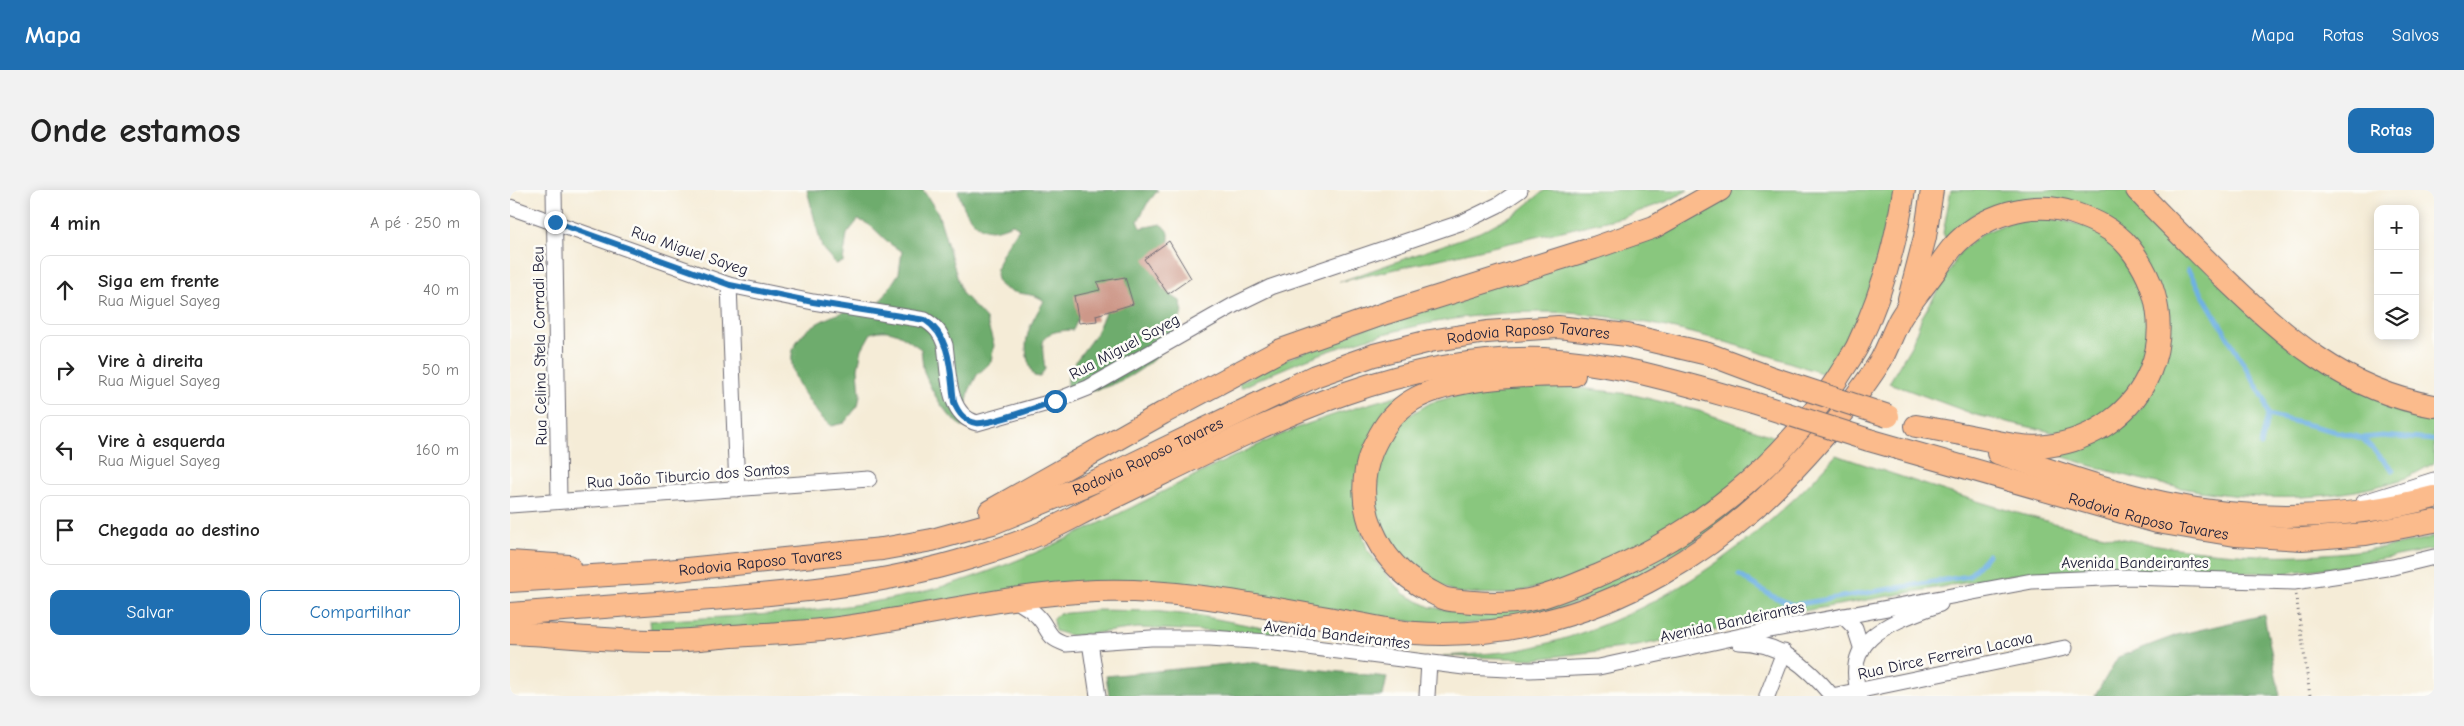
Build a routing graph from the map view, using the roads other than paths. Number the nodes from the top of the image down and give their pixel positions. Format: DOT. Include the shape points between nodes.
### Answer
graph roads {
  1 [pos="554,190"];
  2 [pos="1520,190"];
  3 [pos="1720,190"];
  4 [pos="1904,190"];
  5 [pos="1932,190"];
  6 [pos="2137,190"];
  7 [pos="510,207"];
  8 [pos="555,222"];
  9 [pos="730,285"];
  10 [pos="1906,310"];
  11 [pos="1645,373"];
  12 [pos="2434,406"];
  13 [pos="1916,426"];
  14 [pos="869,479"];
  15 [pos="2434,480"];
  16 [pos="737,488"];
  17 [pos="2434,497"];
  18 [pos="559,501"];
  19 [pos="510,504"];
  20 [pos="2276,517"];
  21 [pos="2430,522"];
  22 [pos="882,549"];
  23 [pos="2434,557"];
  24 [pos="510,562"];
  25 [pos="657,572"];
  26 [pos="510,581"];
  27 [pos="1979,589"];
  28 [pos="1064,593"];
  29 [pos="1015,600"];
  30 [pos="510,614"];
  31 [pos="1843,616"];
  32 [pos="1044,624"];
  33 [pos="510,633"];
  34 [pos="1090,642"];
  35 [pos="1723,642"];
  36 [pos="2065,648"];
  37 [pos="1862,650"];
  38 [pos="1784,652"];
  39 [pos="1429,662"];
  40 [pos="1859,693"];
  41 [pos="1098,696"];
  42 [pos="1427,696"];
  43 [pos="1767,696"];
  44 [pos="1832,696"];
  1 -- 8 [label="street, Rua Celina Stela Corradi Beu"];
  2 -- 9 [label="street, Rua Miguel Sayeg" via="1463,222 1271,287 1088,388 985,423 969,421 957,410 945,345 938,330 925,320"];
  3 -- 22 [label="highway" via="1654,227 1281,350 993,510"];
  4 -- 11 [label="highway" via="1898,230 1878,299 1856,349 1817,410 1767,465 1703,519 1593,578 1547,597 1501,605 1445,599 1409,580 1379,547 1369,524 1364,477 1381,430 1410,401 1441,388 1489,380 1538,375"];
  5 -- 10 [label="highway" via="1925,237"];
  6 -- 12 [label="highway" via="2270,322 2317,359 2364,384 2407,401"];
  7 -- 8 [label="street, Rua Miguel Sayeg"];
  8 -- 9 [label="street, Rua Miguel Sayeg"];
  8 -- 18 [label="street, Rua Celina Stela Corradi Beu"];
  9 -- 16 [label="street"];
  10 -- 13 [label="highway" via="1955,244 1981,223 2025,208 2057,207 2097,221 2126,243 2147,273 2158,315 2156,356 2142,391 2117,418 2084,439 2042,447 2008,445"];
  10 -- 28 [label="highway" via="1881,360 1841,416 1791,475 1747,517 1660,575 1576,614 1520,627 1467,634 1412,633 1170,592"];
  11 -- 21 [label="highway, Rodovia Raposo Tavares, bridge" via="2157,522 2234,535 2302,539 2366,534"];
  11 -- 30 [label="highway, Rodovia Raposo Tavares" via="1545,359 1503,360 1429,370 1333,396 1284,416 1044,532 974,557 904,576 770,595"];
  13 -- 20 [label="highway, Rodovia Raposo Tavares" via="2103,487 2165,503"];
  13 -- 22 [label="highway, Rodovia Raposo Tavares, bridge" via="1708,354 1627,335 1558,328 1487,332 1430,341 1374,355 1315,376 1110,475 993,523 932,540"];
  14 -- 16 [label="street, Rua João Tiburcio dos Santos"];
  15 -- 20 [label="street" via="2371,500"];
  16 -- 18 [label="street, Rua João Tiburcio dos Santos"];
  17 -- 20 [label="highway, Rodovia Raposo Tavares" via="2365,511"];
  18 -- 19 [label="street, Rua João Tiburcio dos Santos"];
  22 -- 25 [label="highway, Rodovia Raposo Tavares"];
  23 -- 27 [label="street, Avenida Bandeirantes" via="2393,567 2294,582 2084,578"];
  24 -- 25 [label="highway"];
  25 -- 26 [label="highway, Rodovia Raposo Tavares"];
  27 -- 31 [label="street, Avenida Bandeirantes"];
  27 -- 37 [label="street" via="1892,623 1873,636"];
  28 -- 29 [label="highway"];
  28 -- 32 [label="street" via="1050,604"];
  29 -- 32 [label="street, Avenida Bandeirantes" via="1028,607"];
  29 -- 33 [label="highway" via="820,630 665,641"];
  31 -- 35 [label="street, Avenida Bandeirantes"];
  31 -- 37 [label="street" via="1855,628"];
  32 -- 34 [label="street, Avenida Bandeirantes" via="1047,633 1066,644"];
  34 -- 39 [label="street, Avenida Bandeirantes" via="1210,638"];
  34 -- 41 [label="street"];
  35 -- 38 [label="street" via="1755,642"];
  35 -- 39 [label="street, Avenida Bandeirantes" via="1599,667 1530,670"];
  36 -- 40 [label="street, Rua Dirce Ferreira Lacava"];
  37 -- 40 [label="street" via="1854,669"];
  38 -- 43 [label="street"];
  38 -- 44 [label="street" via="1810,671"];
  39 -- 42 [label="street"];
  40 -- 44 [label="street, Rua Dirce Ferreira Lacava"];
}
